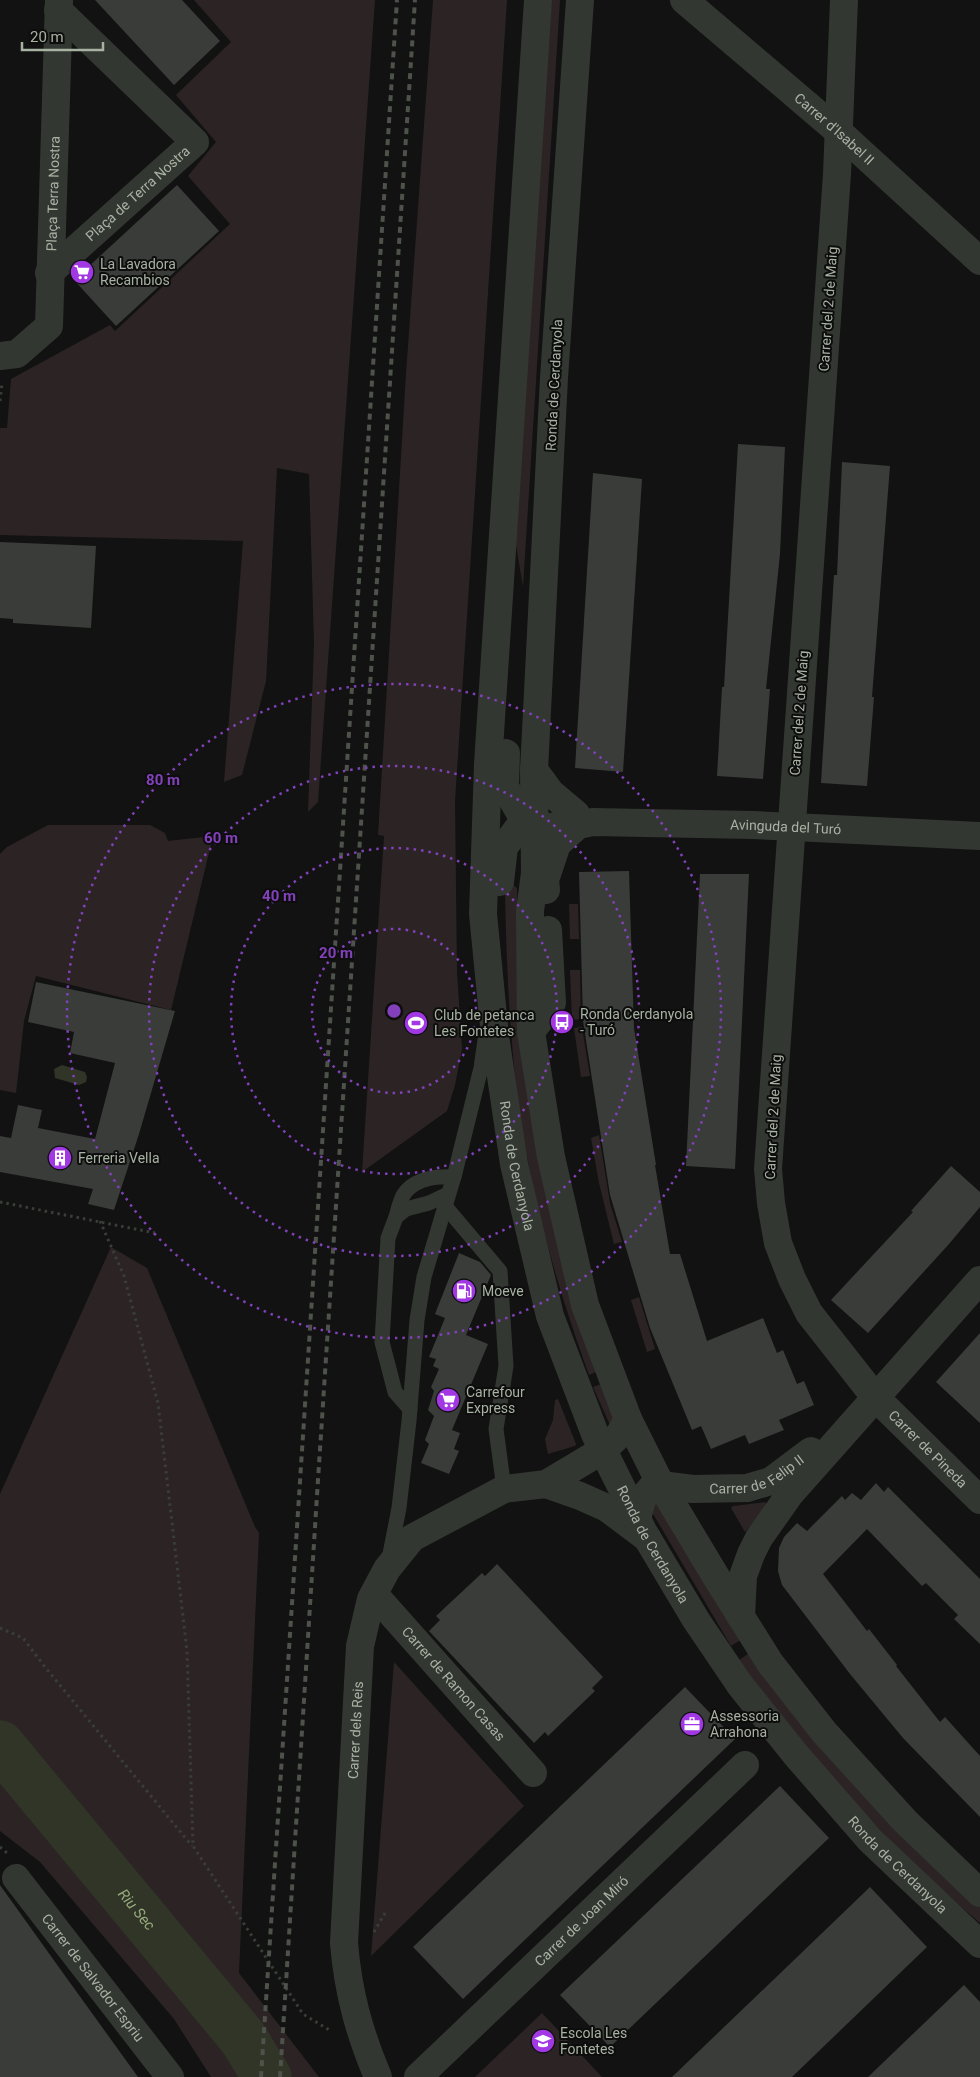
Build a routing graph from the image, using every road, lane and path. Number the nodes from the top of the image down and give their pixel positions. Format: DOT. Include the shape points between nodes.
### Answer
graph roads {
  1 [pos="538,0"];
  2 [pos="580,0"];
  3 [pos="590,0"];
  4 [pos="684,0"];
  5 [pos="844,0"];
  6 [pos="58,5"];
  7 [pos="578,29"];
  8 [pos="839,132"];
  9 [pos="980,261"];
  10 [pos="49,272"];
  11 [pos="0,356"];
  12 [pos="1,388"];
  13 [pos="0,401"];
  14 [pos="502,538"];
  15 [pos="534,770"];
  16 [pos="536,820"];
  17 [pos="582,821"];
  18 [pos="791,828"];
  19 [pos="980,836"];
  20 [pos="491,999"];
  21 [pos="531,1032"];
  22 [pos="497,1052"];
  23 [pos="454,1177"];
  24 [pos="447,1200"];
  25 [pos="0,1202"];
  26 [pos="396,1216"];
  27 [pos="100,1221"];
  28 [pos="155,1233"];
  29 [pos="980,1280"];
  30 [pos="875,1397"];
  31 [pos="410,1409"];
  32 [pos="628,1419"];
  33 [pos="602,1450"];
  34 [pos="546,1484"];
  35 [pos="661,1485"];
  36 [pos="504,1488"];
  37 [pos="976,1495"];
  38 [pos="642,1528"];
  39 [pos="387,1569"];
  40 [pos="374,1594"];
  41 [pos="741,1616"];
  42 [pos="0,1628"];
  43 [pos="745,1765"];
  44 [pos="533,1773"];
  45 [pos="193,1846"];
  46 [pos="16,1878"];
  47 [pos="980,1893"];
  48 [pos="980,1944"];
  49 [pos="373,2065"];
  50 [pos="170,2077"];
  51 [pos="418,2077"];
  1 -- 14 [label="street, Ronda de Cerdanyola"];
  2 -- 7 [label="street, Ronda de Cerdanyola"];
  3 -- 7 [label="street"];
  4 -- 8 [label="street, Carrer d'Isabel II"];
  5 -- 8 [label="street, Carrer del 2 de Maig"];
  6 -- 10 [label="street, Plaça Terra Nostra"];
  6 -- 10 [label="street, Plaça de Terra Nostra" via="195,142"];
  7 -- 15 [label="street, Ronda de Cerdanyola" via="554,378"];
  8 -- 9 [label="street, Carrer d'Isabel II"];
  8 -- 18 [label="street, Carrer del 2 de Maig"];
  10 -- 11 [label="street, Plaça Terra Nostra" via="49,326 17,354"];
  12 -- 13 [label="path"];
  14 -- 16 [label="street, Ronda de Cerdanyola" via="516,588 505,787 520,813"];
  14 -- 20 [label="street, Ronda de Cerdanyola" via="488,764 483,914"];
  15 -- 16 [label="street, Ronda de Cerdanyola"];
  15 -- 17 [label="street" via="551,793"];
  16 -- 17 [label="street, Avinguda del Turó"];
  16 -- 21 [label="street, Ronda de Cerdanyola" via="530,911"];
  16 -- 22 [label="street, Ronda de Cerdanyola" via="519,827 504,847 497,933"];
  17 -- 18 [label="street, Avinguda del Turó"];
  17 -- 21 [label="street" via="557,844 545,880 552,1002"];
  18 -- 19 [label="street, Avinguda del Turó"];
  18 -- 30 [label="street, Carrer del 2 de Maig" via="768,1169 771,1203 778,1243 810,1313"];
  20 -- 22 [label="street, Ronda de Cerdanyola"];
  20 -- 23 [label="lane" via="481,1068"];
  21 -- 32 [label="street, Ronda de Cerdanyola" via="551,1157 586,1306"];
  22 -- 33 [label="street, Ronda de Cerdanyola" via="514,1164 550,1316"];
  23 -- 24 [label="lane"];
  23 -- 26 [label="lane" via="437,1176 416,1183 404,1194"];
  24 -- 26 [label="lane" via="406,1208"];
  24 -- 31 [label="lane" via="424,1277"];
  24 -- 36 [label="lane" via="500,1271 506,1366 496,1429"];
  25 -- 27 [label="path"];
  26 -- 31 [label="lane" via="388,1238 382,1342 395,1392"];
  27 -- 28 [label="path"];
  27 -- 45 [label="path" via="124,1276 158,1403 187,1650"];
  29 -- 30 [label="street, Carrer de Felip II"];
  30 -- 35 [label="street, Carrer de Felip II" via="801,1460 771,1481 747,1488 721,1489"];
  30 -- 37 [label="street, Carrer de Pineda"];
  30 -- 41 [label="street, Carrer de Felip II" via="790,1494 759,1538 743,1576"];
  31 -- 39 [label="lane" via="399,1508"];
  32 -- 33 [label="street, Carrer dels Reis" via="619,1435"];
  32 -- 35 [label="street, Ronda de Cerdanyola"];
  33 -- 34 [label="street, Carrer dels Reis"];
  33 -- 38 [label="street, Ronda de Cerdanyola"];
  34 -- 36 [label="street, Carrer dels Reis"];
  34 -- 38 [label="street, Carrer dels Reis" via="580,1496"];
  35 -- 38 [label="street" via="653,1486 642,1499"];
  35 -- 41 [label="street, Ronda de Cerdanyola"];
  36 -- 39 [label="street, Carrer dels Reis" via="412,1538"];
  38 -- 48 [label="street, Ronda de Cerdanyola" via="696,1620 796,1755 870,1840"];
  39 -- 40 [label="street, Carrer dels Reis"];
  40 -- 44 [label="street, Carrer de Ramon Casas"];
  40 -- 49 [label="street, Carrer dels Reis" via="360,1646 344,1943 355,2017"];
  41 -- 47 [label="street, Ronda de Cerdanyola" via="770,1664 824,1732 905,1821"];
  42 -- 45 [label="path" via="23,1638"];
  43 -- 51 [label="street, Carrer de Joan Miró"];
  45 -- 49 [label="path" via="303,2014"];
  46 -- 50 [label="street, Carrer de Salvador Espriu"];
}
